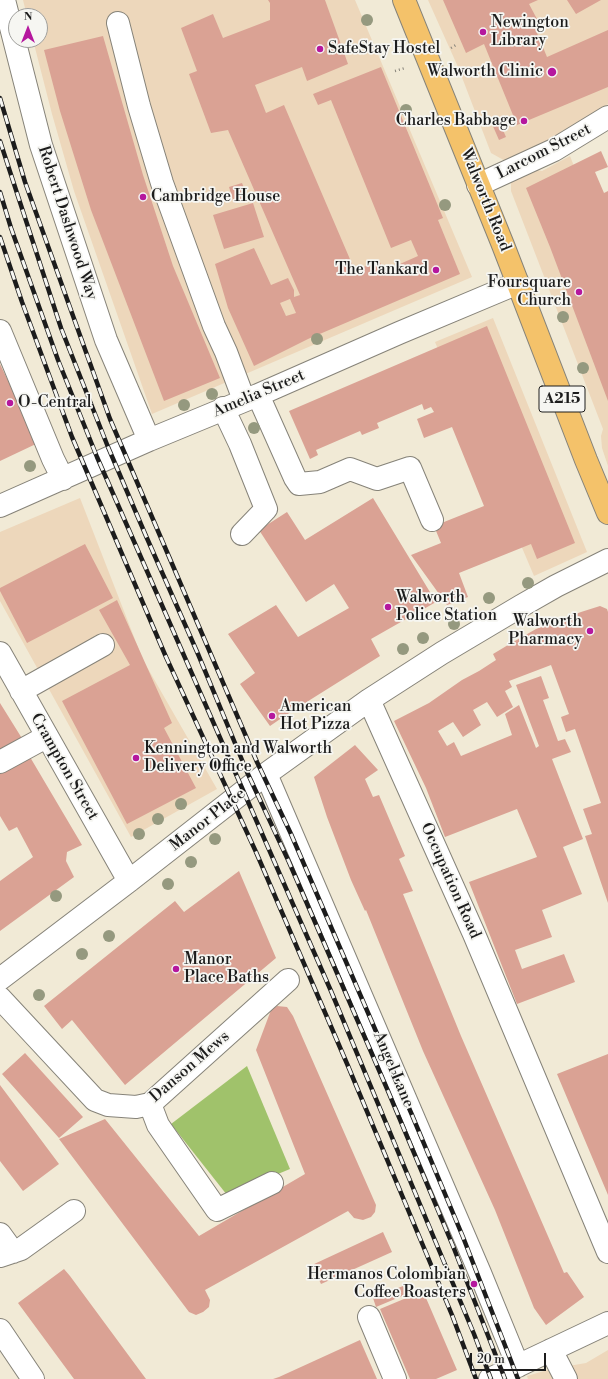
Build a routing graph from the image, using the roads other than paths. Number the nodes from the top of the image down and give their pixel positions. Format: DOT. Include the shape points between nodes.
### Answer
graph roads {
  1 [pos="4,0"];
  2 [pos="404,0"];
  3 [pos="118,23"];
  4 [pos="608,117"];
  5 [pos="478,185"];
  6 [pos="518,283"];
  7 [pos="0,331"];
  8 [pos="251,397"];
  9 [pos="223,408"];
  10 [pos="149,440"];
  11 [pos="63,479"];
  12 [pos="0,506"];
  13 [pos="608,513"];
  14 [pos="432,520"];
  15 [pos="242,534"];
  16 [pos="608,560"];
  17 [pos="103,645"];
  18 [pos="0,653"];
  19 [pos="21,691"];
  20 [pos="369,700"];
  21 [pos="46,737"];
  22 [pos="0,762"];
  23 [pos="266,774"];
  24 [pos="129,881"];
  25 [pos="0,979"];
  26 [pos="288,980"];
  27 [pos="0,998"];
  28 [pos="150,1104"];
  29 [pos="272,1183"];
  30 [pos="74,1211"];
  31 [pos="0,1234"];
  32 [pos="608,1252"];
  33 [pos="7,1254"];
  34 [pos="369,1317"];
  35 [pos="608,1323"];
  36 [pos="0,1330"];
  37 [pos="551,1350"];
  38 [pos="518,1366"];
  39 [pos="33,1379"];
  40 [pos="395,1379"];
  41 [pos="490,1379"];
  42 [pos="566,1379"];
  1 -- 10 [label="street, Robert Dashwood Way" via="41,145 106,340"];
  2 -- 5 [label="main road, Walworth Road / A215"];
  3 -- 8 [label="street" via="162,183 214,326"];
  4 -- 5 [label="street, Larcom Street" via="554,150"];
  5 -- 6 [label="main road, Walworth Road / A215"];
  6 -- 8 [label="street, Amelia Street"];
  6 -- 13 [label="main road, Walworth Road / A215"];
  7 -- 11 [label="street" via="52,459"];
  8 -- 9 [label="street, Amelia Street"];
  8 -- 14 [label="street" via="299,484 320,482 350,469 377,479 410,468"];
  9 -- 10 [label="street, Amelia Street"];
  9 -- 15 [label="street" via="266,509"];
  10 -- 11 [label="street, Amelia Street"];
  11 -- 12 [label="street, Amelia Street"];
  16 -- 20 [label="street, Manor Place" via="521,606"];
  17 -- 19 [label="street"];
  18 -- 19 [label="street, Crampton Street"];
  19 -- 21 [label="street, Crampton Street"];
  20 -- 23 [label="street, Manor Place"];
  20 -- 32 [label="street, Occupation Road" via="529,1062"];
  21 -- 22 [label="street"];
  21 -- 24 [label="street, Crampton Street"];
  23 -- 24 [label="street, Manor Place"];
  23 -- 38 [label="street, Angel Lane"];
  24 -- 25 [label="street, Manor Place"];
  26 -- 28 [label="street, Danson Mews"];
  27 -- 28 [label="street, Danson Mews" via="95,1100 108,1105 136,1107"];
  28 -- 29 [label="street" via="158,1125 217,1210"];
  30 -- 33 [label="street" via="21,1249"];
  31 -- 33 [label="street"];
  34 -- 40 [label="street"];
  35 -- 37 [label="street"];
  36 -- 39 [label="street"];
  37 -- 38 [label="street"];
  37 -- 42 [label="street"];
  38 -- 41 [label="street"];
}
